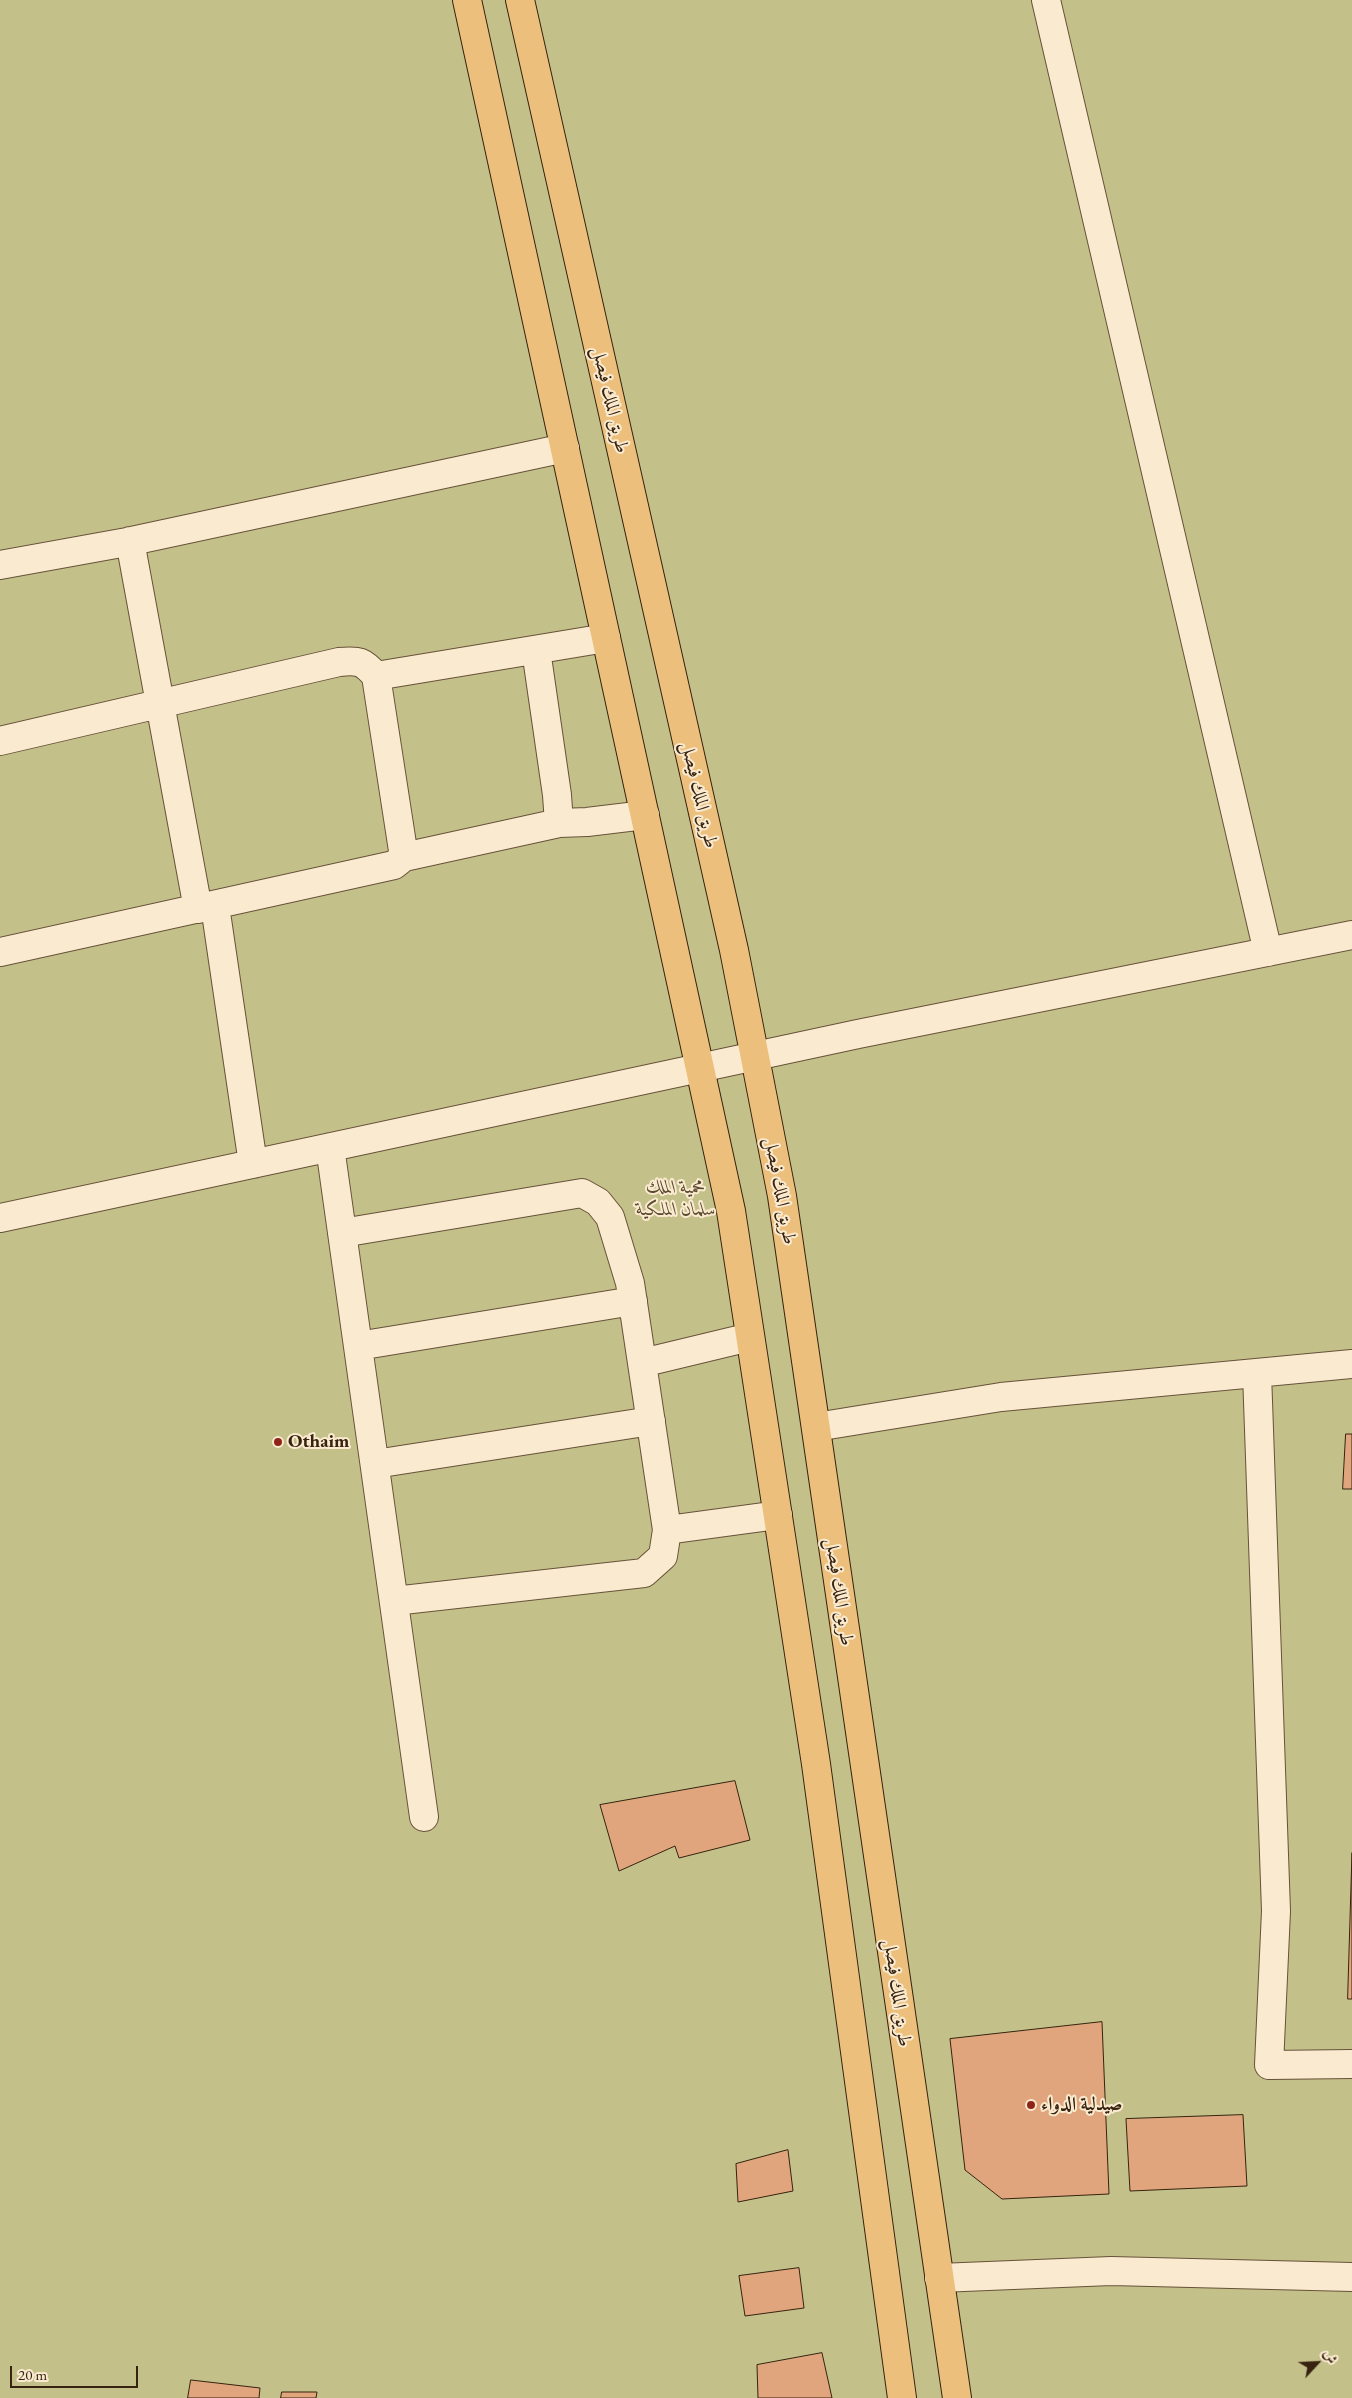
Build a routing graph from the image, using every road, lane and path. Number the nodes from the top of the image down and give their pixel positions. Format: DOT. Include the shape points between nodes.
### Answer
graph roads {
  1 [pos="467,0"];
  2 [pos="520,0"];
  3 [pos="1046,0"];
  4 [pos="565,448"];
  5 [pos="130,541"];
  6 [pos="0,565"];
  7 [pos="606,638"];
  8 [pos="536,650"];
  9 [pos="376,676"];
  10 [pos="160,704"];
  11 [pos="0,741"];
  12 [pos="645,815"];
  13 [pos="559,823"];
  14 [pos="404,857"];
  15 [pos="206,908"];
  16 [pos="1352,935"];
  17 [pos="0,952"];
  18 [pos="1268,952"];
  19 [pos="755,1056"];
  20 [pos="700,1068"];
  21 [pos="330,1147"];
  22 [pos="253,1164"];
  23 [pos="0,1218"];
  24 [pos="342,1233"];
  25 [pos="633,1302"];
  26 [pos="750,1337"];
  27 [pos="358,1346"];
  28 [pos="642,1363"];
  29 [pos="1352,1364"];
  30 [pos="1257,1373"];
  31 [pos="651,1421"];
  32 [pos="816,1427"];
  33 [pos="375,1464"];
  34 [pos="778,1515"];
  35 [pos="667,1530"];
  36 [pos="394,1602"];
  37 [pos="424,1817"];
  38 [pos="1352,2064"];
  39 [pos="939,2278"];
  40 [pos="1352,2278"];
  41 [pos="902,2398"];
  42 [pos="956,2398"];
  1 -- 4 [label="main road"];
  2 -- 19 [label="main road, طريق الملك فيصل" via="732,941"];
  3 -- 18 [label="street"];
  4 -- 5 [label="street"];
  4 -- 7 [label="main road"];
  5 -- 6 [label="street"];
  5 -- 10 [label="street"];
  7 -- 8 [label="street"];
  7 -- 12 [label="main road"];
  8 -- 9 [label="street"];
  8 -- 13 [label="street"];
  9 -- 10 [label="street" via="365,664 339,662"];
  9 -- 14 [label="street"];
  10 -- 11 [label="street"];
  10 -- 15 [label="street"];
  12 -- 13 [label="street"];
  12 -- 20 [label="main road"];
  13 -- 14 [label="street"];
  14 -- 15 [label="street" via="394,865"];
  15 -- 17 [label="street"];
  15 -- 22 [label="street"];
  16 -- 18 [label="street"];
  18 -- 19 [label="street"];
  19 -- 20 [label="street"];
  19 -- 32 [label="main road, طريق الملك فيصل" via="782,1196"];
  20 -- 21 [label="street"];
  20 -- 26 [label="main road" via="731,1212"];
  21 -- 22 [label="street"];
  21 -- 24 [label="street"];
  22 -- 23 [label="street"];
  24 -- 25 [label="street" via="582,1193 598,1202 610,1217"];
  24 -- 27 [label="street"];
  25 -- 27 [label="street"];
  25 -- 28 [label="street"];
  26 -- 28 [label="street"];
  26 -- 34 [label="main road"];
  27 -- 33 [label="street"];
  28 -- 31 [label="street"];
  29 -- 30 [label="street"];
  30 -- 32 [label="street" via="1001,1397"];
  30 -- 38 [label="street" via="1276,1911 1269,2064"];
  31 -- 33 [label="street"];
  31 -- 35 [label="street"];
  32 -- 39 [label="main road, طريق الملك فيصل"];
  33 -- 36 [label="street"];
  34 -- 35 [label="street"];
  34 -- 41 [label="main road" via="818,1774"];
  35 -- 36 [label="street" via="663,1556 644,1573"];
  36 -- 37 [label="street"];
  39 -- 40 [label="street" via="1110,2271"];
  39 -- 42 [label="main road, طريق الملك فيصل"];
}
